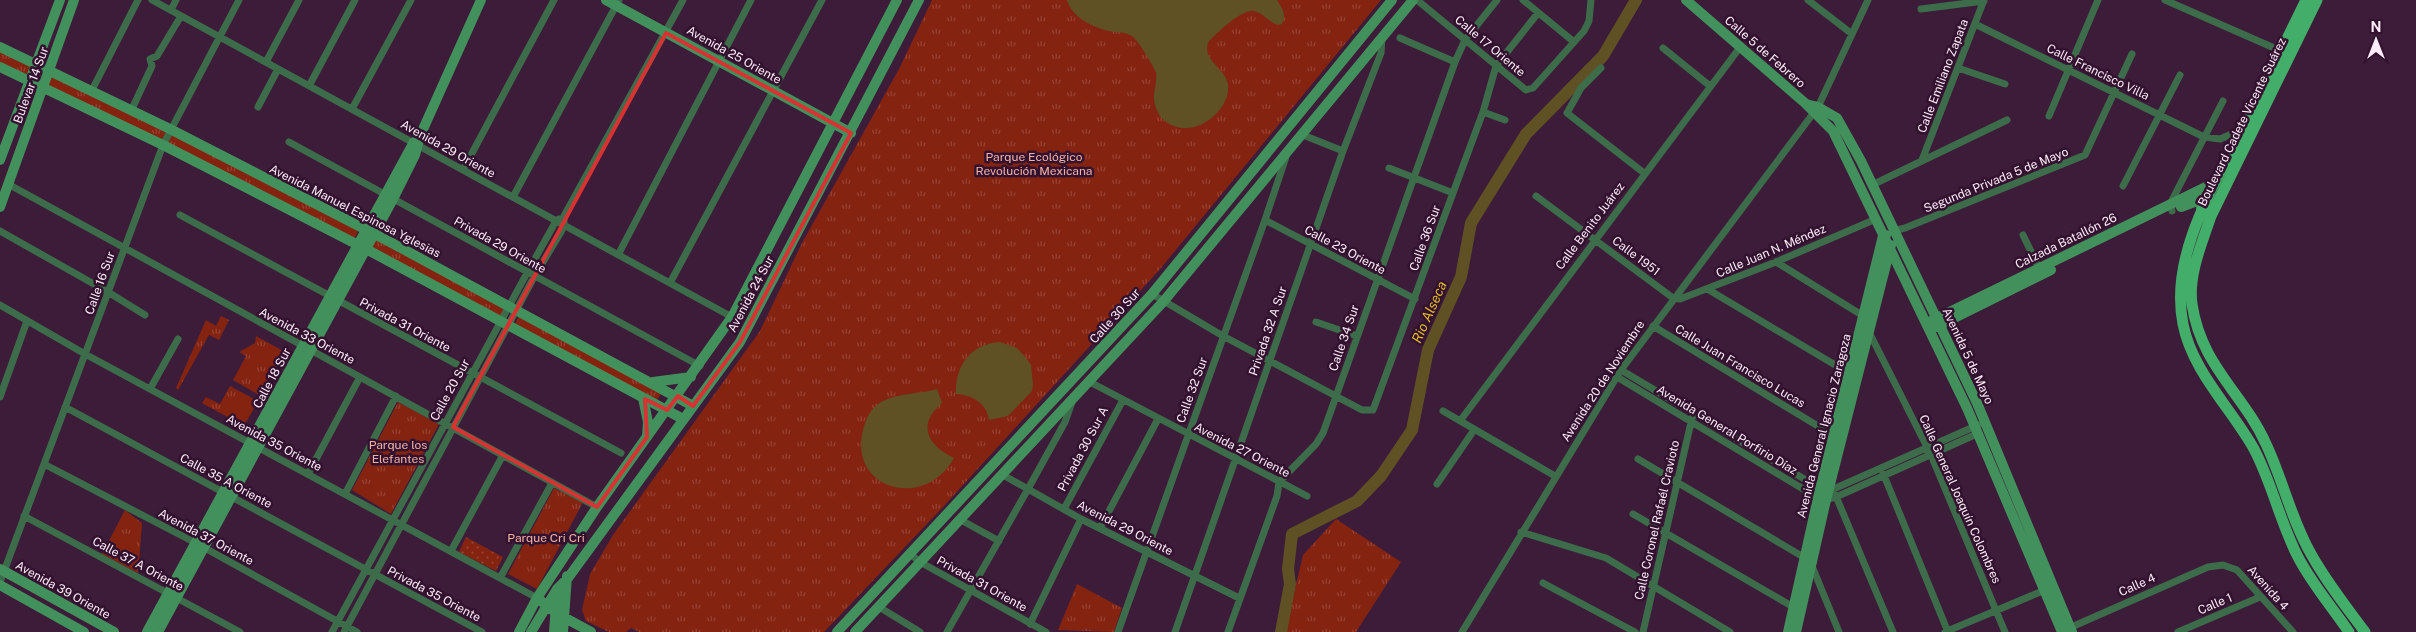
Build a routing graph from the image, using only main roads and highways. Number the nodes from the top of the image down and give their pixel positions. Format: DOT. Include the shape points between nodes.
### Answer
graph roads {
  1 [pos="60,0"];
  2 [pos="74,0"];
  3 [pos="481,0"];
  4 [pos="606,0"];
  5 [pos="897,0"];
  6 [pos="919,0"];
  7 [pos="1392,0"];
  8 [pos="1413,0"];
  9 [pos="1686,0"];
  10 [pos="2306,0"];
  11 [pos="2317,0"];
  12 [pos="618,3"];
  13 [pos="0,46"];
  14 [pos="37,66"];
  15 [pos="0,67"];
  16 [pos="49,72"];
  17 [pos="31,82"];
  18 [pos="44,88"];
  19 [pos="1816,109"];
  20 [pos="833,123"];
  21 [pos="850,133"];
  22 [pos="0,160"];
  23 [pos="14,166"];
  24 [pos="2216,182"];
  25 [pos="0,207"];
  26 [pos="2171,208"];
  27 [pos="2201,215"];
  28 [pos="370,232"];
  29 [pos="1895,234"];
  30 [pos="1884,236"];
  31 [pos="362,247"];
  32 [pos="1889,247"];
  33 [pos="1867,324"];
  34 [pos="1934,324"];
  35 [pos="691,376"];
  36 [pos="652,382"];
  37 [pos="678,396"];
  38 [pos="643,398"];
  39 [pos="694,406"];
  40 [pos="667,410"];
  41 [pos="683,419"];
  42 [pos="1980,427"];
  43 [pos="647,437"];
  44 [pos="563,559"];
  45 [pos="2,570"];
  46 [pos="554,572"];
  47 [pos="568,578"];
  48 [pos="0,584"];
  49 [pos="557,589"];
  50 [pos="173,595"];
  51 [pos="538,598"];
  52 [pos="546,606"];
  53 [pos="1797,609"];
  54 [pos="560,616"];
  55 [pos="2067,631"];
  56 [pos="84,632"];
  57 [pos="114,632"];
  58 [pos="148,632"];
  59 [pos="158,632"];
  60 [pos="519,632"];
  61 [pos="531,632"];
  62 [pos="554,632"];
  63 [pos="563,632"];
  64 [pos="591,632"];
  65 [pos="837,632"];
  66 [pos="855,632"];
  67 [pos="1788,632"];
  68 [pos="1796,632"];
  69 [pos="2350,632"];
  70 [pos="2365,632"];
  1 -- 14 [label="main road, Bulevar 14 Sur"];
  2 -- 16 [label="main road, Bulevar 14 Sur"];
  3 -- 28 [label="main road, Calle 18 Sur" via="417,141"];
  4 -- 12 [label="main road, Avenida 25 Oriente"];
  5 -- 20 [label="main road, Avenida 24 Sur"];
  6 -- 21 [label="main road, Avenida 24 Sur"];
  7 -- 65 [label="main road, Calle 30 Sur" via="1152,294"];
  8 -- 66 [label="main road, Calle 30 Sur" via="1163,302"];
  9 -- 19 [label="main road, Calle 5 de Febrero" via="1805,104"];
  10 -- 24 [label="main road, Boulevard Cadete Vicente Suárez"];
  11 -- 70 [label="main road, Boulevard Cadete Vicente Suárez" via="2211,216 2199,253 2192,303 2198,331 2211,361 2266,444 2310,553"];
  12 -- 20 [label="main road, Avenida 25 Oriente" via="666,33"];
  13 -- 14 [label="main road, Avenida Manuel Espinosa Yglesias"];
  14 -- 16 [label="main road, Avenida Manuel Espinosa Yglesias"];
  14 -- 17 [label="main road, Bulevar 14 Sur"];
  15 -- 17 [label="main road"];
  16 -- 18 [label="main road, Bulevar 14 Sur"];
  16 -- 28 [label="main road, Avenida Manuel Espinosa Yglesias"];
  17 -- 18 [label="main road"];
  17 -- 22 [label="main road, Bulevar 14 Sur"];
  18 -- 23 [label="main road, Bulevar 14 Sur"];
  18 -- 31 [label="main road"];
  19 -- 29 [label="main road, Avenida 5 de Mayo" via="1837,118 1843,126"];
  19 -- 30 [label="main road, Avenida 5 de Mayo" via="1832,131"];
  20 -- 21 [label="main road, Avenida 25 Oriente"];
  20 -- 35 [label="main road, Avenida 24 Sur" via="732,318"];
  21 -- 39 [label="main road, Avenida 24 Sur" via="748,327"];
  22 -- 23 [label="main road"];
  23 -- 25 [label="main road, Bulevar 14 Sur"];
  24 -- 26 [label="main road, Calzada Batallón 26"];
  24 -- 27 [label="main road, Boulevard Cadete Vicente Suárez"];
  26 -- 27 [label="main road, Calzada Batallón 26" via="2194,201 2201,205"];
  26 -- 34 [label="main road, Calzada Batallón 26"];
  27 -- 69 [label="main road, Boulevard Cadete Vicente Suárez" via="2187,253 2180,300 2189,346 2255,451 2298,557"];
  28 -- 31 [label="main road, Calle 18 Sur"];
  28 -- 36 [label="main road, Avenida Manuel Espinosa Yglesias"];
  29 -- 30 [label="main road"];
  29 -- 32 [label="main road, Avenida General Ignacio Zaragoza"];
  29 -- 34 [label="main road, Avenida 5 de Mayo"];
  30 -- 32 [label="main road, Avenida 5 de Mayo"];
  30 -- 33 [label="main road, Avenida General Ignacio Zaragoza"];
  31 -- 38 [label="main road"];
  31 -- 50 [label="main road, Calle 18 Sur"];
  32 -- 33 [label="main road, Avenida General Ignacio Zaragoza"];
  32 -- 34 [label="main road, Avenida 5 de Mayo"];
  33 -- 53 [label="main road, Avenida General Ignacio Zaragoza"];
  34 -- 42 [label="main road, Avenida 5 de Mayo"];
  35 -- 36 [label="main road"];
  35 -- 37 [label="main road, Avenida 24 Sur"];
  36 -- 37 [label="main road, Avenida Manuel Espinosa Yglesias"];
  37 -- 39 [label="main road, Avenida Manuel Espinosa Yglesias"];
  37 -- 40 [label="main road, Avenida 24 Sur"];
  38 -- 40 [label="main road"];
  38 -- 43 [label="main road" via="648,422"];
  39 -- 41 [label="main road, Avenida 24 Sur"];
  40 -- 41 [label="main road"];
  40 -- 43 [label="main road, Avenida 24 Sur"];
  41 -- 47 [label="main road, Avenida 24 Sur"];
  42 -- 55 [label="main road, Avenida 5 de Mayo"];
  42 -- 55 [label="main road, Avenida 5 de Mayo" via="2045,590"];
  43 -- 44 [label="main road, Avenida 24 Sur"];
  44 -- 46 [label="main road, Avenida 24 Sur"];
  44 -- 47 [label="main road"];
  45 -- 57 [label="main road, Avenida 39 Oriente"];
  46 -- 49 [label="main road"];
  46 -- 51 [label="main road, Avenida 24 Sur"];
  47 -- 49 [label="main road, Avenida 24 Sur"];
  47 -- 54 [label="main road"];
  48 -- 56 [label="main road"];
  49 -- 52 [label="main road, Avenida 24 Sur"];
  49 -- 54 [label="main road"];
  50 -- 58 [label="main road, Calle 18 Sur"];
  50 -- 59 [label="main road, Calle 18 Sur"];
  51 -- 52 [label="main road"];
  51 -- 60 [label="main road, Avenida 24 Sur"];
  52 -- 54 [label="main road"];
  52 -- 61 [label="main road, Avenida 24 Sur"];
  53 -- 67 [label="main road, Avenida General Ignacio Zaragoza"];
  53 -- 68 [label="main road, Avenida General Ignacio Zaragoza"];
  54 -- 62 [label="main road"];
  54 -- 63 [label="main road"];
  54 -- 64 [label="main road"];
}
